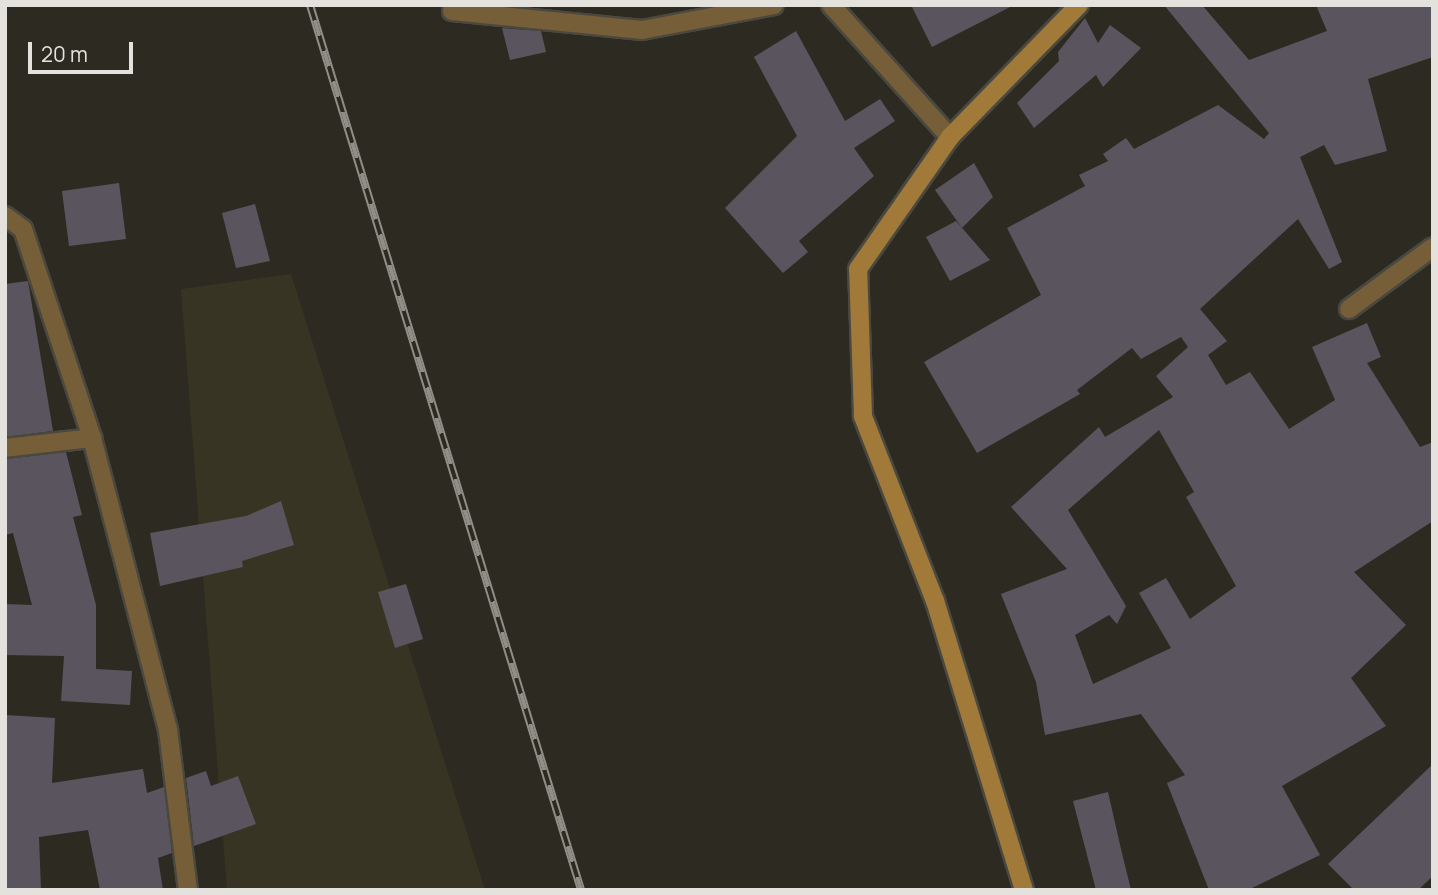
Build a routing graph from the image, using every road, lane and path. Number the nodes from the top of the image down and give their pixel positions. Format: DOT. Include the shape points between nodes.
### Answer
graph roads {
  1 [pos="774,5"];
  2 [pos="831,5"];
  3 [pos="1079,5"];
  4 [pos="452,11"];
  5 [pos="950,136"];
  6 [pos="5,216"];
  7 [pos="1433,247"];
  8 [pos="1349,309"];
  9 [pos="92,438"];
  10 [pos="5,448"];
  11 [pos="188,890"];
  12 [pos="1024,890"];
  1 -- 4 [label="street" via="642,30"];
  2 -- 5 [label="street"];
  3 -- 5 [label="street"];
  5 -- 12 [label="street" via="858,270 863,416 935,601"];
  6 -- 9 [label="street" via="23,229"];
  7 -- 8 [label="street"];
  9 -- 10 [label="street"];
  9 -- 11 [label="street" via="168,730"];
}
